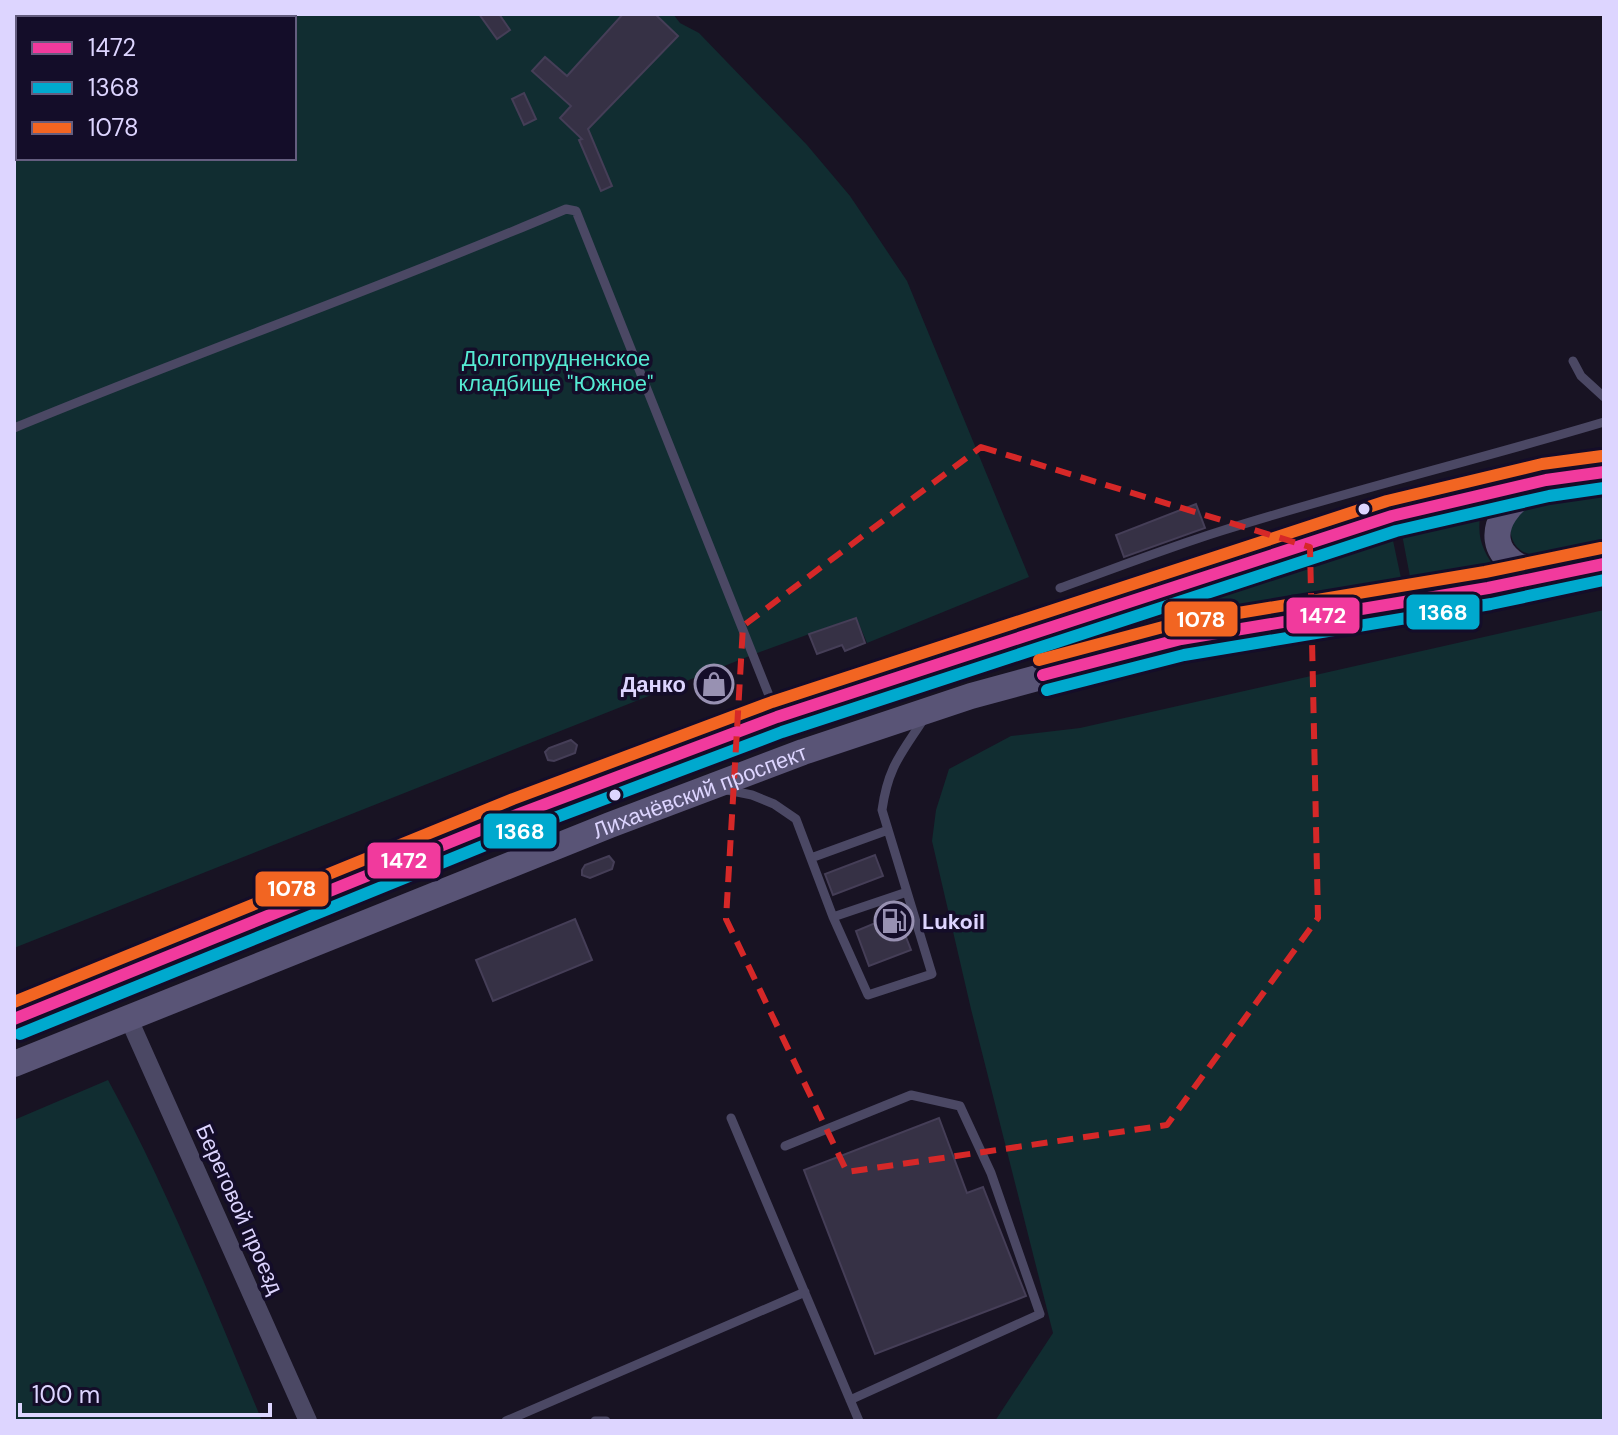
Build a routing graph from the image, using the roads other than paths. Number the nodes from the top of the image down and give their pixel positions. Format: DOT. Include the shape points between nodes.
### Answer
graph roads {
  1 [pos="1573,361"];
  2 [pos="1604,397"];
  3 [pos="1604,422"];
  4 [pos="14,428"];
  5 [pos="1604,472"];
  6 [pos="1546,480"];
  7 [pos="1604,564"];
  8 [pos="1559,575"];
  9 [pos="1060,588"];
  10 [pos="929,710"];
  11 [pos="777,717"];
  12 [pos="705,791"];
  13 [pos="888,830"];
  14 [pos="811,858"];
  15 [pos="907,892"];
  16 [pos="833,917"];
  17 [pos="128,1017"];
  18 [pos="14,1019"];
  19 [pos="14,1064"];
  20 [pos="731,1118"];
  21 [pos="785,1146"];
  22 [pos="805,1292"];
  23 [pos="850,1400"];
  24 [pos="308,1421"];
  25 [pos="506,1421"];
  26 [pos="595,1421"];
  27 [pos="606,1421"];
  28 [pos="859,1421"];
  1 -- 2 [label="lane"];
  3 -- 9 [label="lane" via="1233,527"];
  4 -- 11 [label="lane" via="566,209 576,211"];
  5 -- 6 [label="main road, Лихачёвский проспект"];
  6 -- 8 [label="main road" via="1502,513 1497,536 1500,548 1518,566"];
  6 -- 11 [label="main road, Лихачёвский проспект" via="1392,516"];
  7 -- 8 [label="main road, Лихачёвский проспект"];
  8 -- 10 [label="main road, Лихачёвский проспект" via="1181,639"];
  10 -- 12 [label="main road, Лихачёвский проспект"];
  10 -- 13 [label="lane" via="886,783 882,810"];
  11 -- 18 [label="main road, Лихачёвский проспект" via="519,814"];
  12 -- 14 [label="lane" via="734,791 774,804 796,819"];
  12 -- 17 [label="main road, Лихачёвский проспект"];
  13 -- 14 [label="lane"];
  13 -- 15 [label="lane"];
  14 -- 16 [label="lane"];
  15 -- 16 [label="lane"];
  15 -- 16 [label="lane" via="932,974 868,995"];
  17 -- 19 [label="main road, Лихачёвский проспект"];
  17 -- 24 [label="street, Береговой проезд"];
  20 -- 22 [label="lane"];
  21 -- 23 [label="lane" via="911,1095 960,1106 991,1173 1040,1314"];
  22 -- 23 [label="lane"];
  22 -- 25 [label="lane"];
  23 -- 28 [label="lane"];
  26 -- 27 [label="lane"];
}
